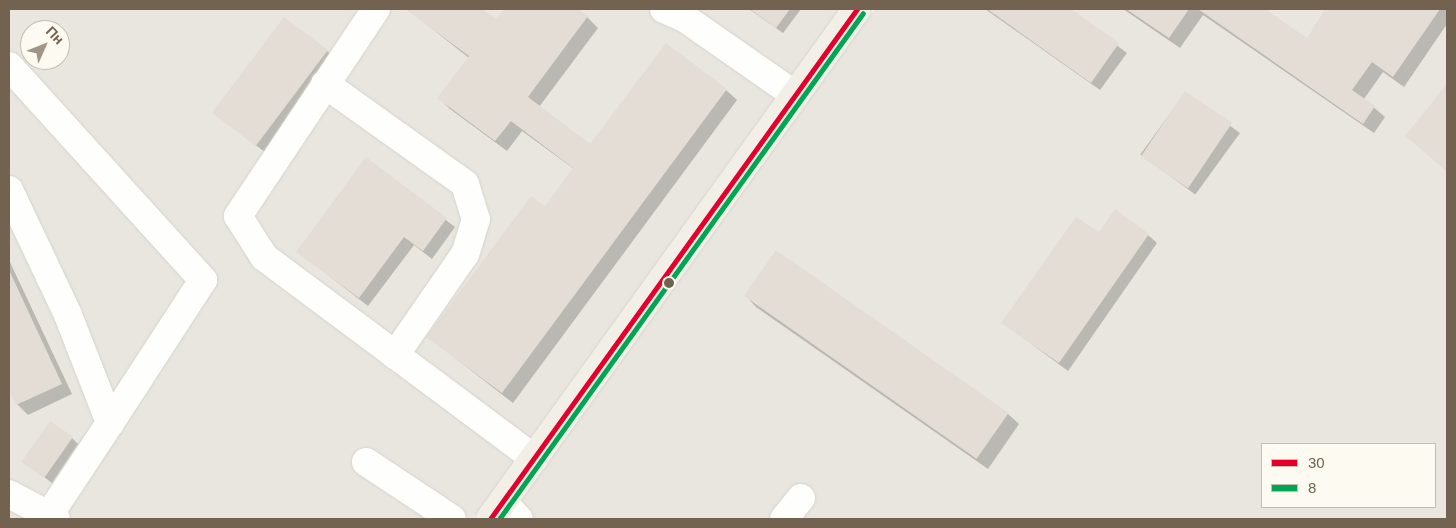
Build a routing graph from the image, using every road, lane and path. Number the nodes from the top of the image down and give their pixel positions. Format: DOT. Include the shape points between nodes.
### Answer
graph roads {
  1 [pos="376,9"];
  2 [pos="664,9"];
  3 [pos="857,9"];
  4 [pos="9,66"];
  5 [pos="325,84"];
  6 [pos="795,95"];
  7 [pos="9,190"];
  8 [pos="395,355"];
  9 [pos="110,423"];
  10 [pos="534,458"];
  11 [pos="366,462"];
  12 [pos="9,494"];
  13 [pos="802,498"];
  14 [pos="504,513"];
  15 [pos="52,517"];
  16 [pos="452,519"];
  17 [pos="784,519"];
  1 -- 5 [label="street"];
  2 -- 6 [label="street" via="686,19"];
  3 -- 6 [label="main road"];
  4 -- 9 [label="street" via="203,280"];
  5 -- 8 [label="street" via="465,184 476,219 465,254"];
  5 -- 8 [label="street" via="238,216 264,257"];
  6 -- 10 [label="main road"];
  7 -- 9 [label="street" via="68,315"];
  8 -- 10 [label="street"];
  9 -- 15 [label="street"];
  10 -- 14 [label="main road"];
  11 -- 16 [label="street"];
  12 -- 15 [label="street"];
  13 -- 17 [label="street"];
}
